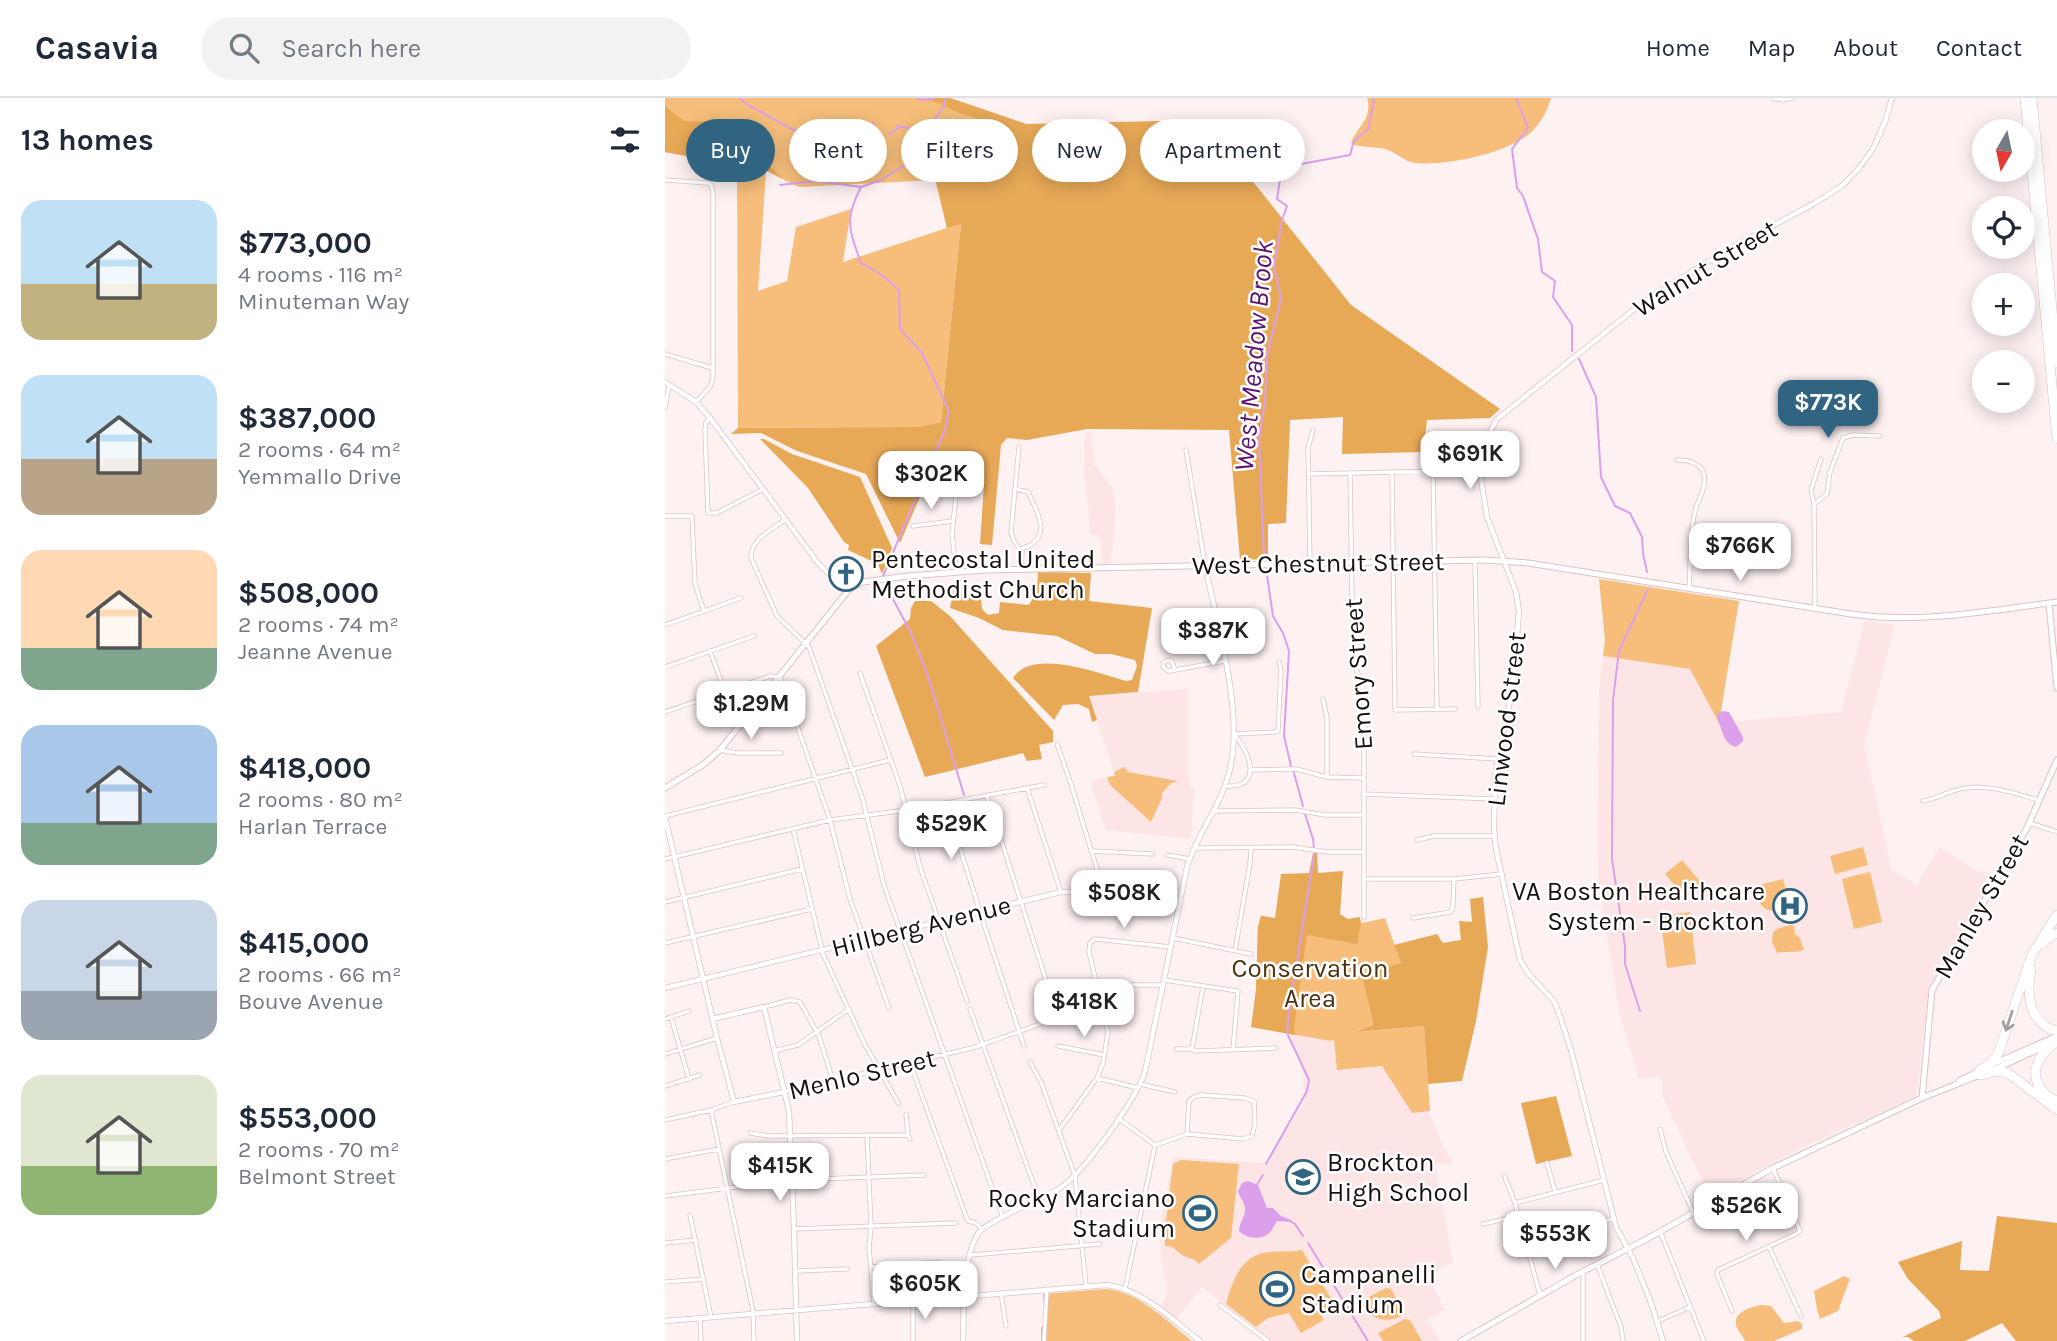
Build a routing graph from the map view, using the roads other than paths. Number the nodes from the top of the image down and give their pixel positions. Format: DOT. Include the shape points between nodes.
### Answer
graph roads {
  1 [pos="1773,98"];
  2 [pos="1792,98"];
  3 [pos="1890,98"];
  4 [pos="2025,98"];
  5 [pos="2032,98"];
  6 [pos="665,180"];
  7 [pos="665,354"];
  8 [pos="2057,363"];
  9 [pos="712,368"];
  10 [pos="668,383"];
  11 [pos="697,402"];
  12 [pos="665,408"];
  13 [pos="710,418"];
  14 [pos="1494,423"];
  15 [pos="1313,430"];
  16 [pos="1880,436"];
  17 [pos="2057,439"];
  18 [pos="1019,447"];
  19 [pos="1186,450"];
  20 [pos="1821,459"];
  21 [pos="1677,460"];
  22 [pos="1433,471"];
  23 [pos="1443,471"];
  24 [pos="1392,472"];
  25 [pos="1350,473"];
  26 [pos="1308,474"];
  27 [pos="763,489"];
  28 [pos="1015,489"];
  29 [pos="956,491"];
  30 [pos="1814,504"];
  31 [pos="665,516"];
  32 [pos="786,519"];
  33 [pos="953,521"];
  34 [pos="913,526"];
  35 [pos="1021,549"];
  36 [pos="1475,560"];
  37 [pos="1434,561"];
  38 [pos="1503,561"];
  39 [pos="1351,562"];
  40 [pos="1392,562"];
  41 [pos="1310,563"];
  42 [pos="1205,565"];
  43 [pos="1021,570"];
  44 [pos="955,572"];
  45 [pos="851,587"];
  46 [pos="1689,589"];
  47 [pos="741,598"];
  48 [pos="2057,602"];
  49 [pos="2049,603"];
  50 [pos="1815,608"];
  51 [pos="704,611"];
  52 [pos="665,625"];
  53 [pos="754,636"];
  54 [pos="807,643"];
  55 [pos="711,652"];
  56 [pos="1224,660"];
  57 [pos="1279,663"];
  58 [pos="665,667"];
  59 [pos="1175,670"];
  60 [pos="860,673"];
  61 [pos="778,677"];
  62 [pos="2057,688"];
  63 [pos="725,691"];
  64 [pos="1323,699"];
  65 [pos="1478,707"];
  66 [pos="1455,709"];
  67 [pos="1437,710"];
  68 [pos="665,712"];
  69 [pos="1234,734"];
  70 [pos="1056,744"];
  71 [pos="720,750"];
  72 [pos="781,753"];
  73 [pos="1414,754"];
  74 [pos="1498,759"];
  75 [pos="890,760"];
  76 [pos="2057,760"];
  77 [pos="852,770"];
  78 [pos="1251,770"];
  79 [pos="1327,777"];
  80 [pos="1363,778"];
  81 [pos="816,780"];
  82 [pos="1044,785"];
  83 [pos="1225,786"];
  84 [pos="665,788"];
  85 [pos="1027,788"];
  86 [pos="1363,794"];
  87 [pos="987,796"];
  88 [pos="1493,799"];
  89 [pos="2040,800"];
  90 [pos="1923,801"];
  91 [pos="946,803"];
  92 [pos="907,810"];
  93 [pos="1214,811"];
  94 [pos="665,816"];
  95 [pos="868,816"];
  96 [pos="1363,816"];
  97 [pos="830,820"];
  98 [pos="2030,823"];
  99 [pos="793,829"];
  100 [pos="2057,832"];
  101 [pos="1494,836"];
  102 [pos="1417,840"];
  103 [pos="1194,848"];
  104 [pos="1251,848"];
  105 [pos="1092,851"];
  106 [pos="1364,852"];
  107 [pos="1153,854"];
  108 [pos="1167,855"];
  109 [pos="674,857"];
  110 [pos="665,859"];
  111 [pos="1189,859"];
  112 [pos="802,869"];
  113 [pos="1502,874"];
  114 [pos="1364,879"];
  115 [pos="1454,879"];
  116 [pos="1061,892"];
  117 [pos="1104,892"];
  118 [pos="684,898"];
  119 [pos="1180,901"];
  120 [pos="665,902"];
  121 [pos="1020,902"];
  122 [pos="812,909"];
  123 [pos="980,912"];
  124 [pos="2057,915"];
  125 [pos="1364,917"];
  126 [pos="1413,918"];
  127 [pos="938,922"];
  128 [pos="900,931"];
  129 [pos="2057,933"];
  130 [pos="1173,937"];
  131 [pos="694,938"];
  132 [pos="865,940"];
  133 [pos="665,943"];
  134 [pos="1171,947"];
  135 [pos="822,950"];
  136 [pos="1235,951"];
  137 [pos="1251,954"];
  138 [pos="703,978"];
  139 [pos="1096,981"];
  140 [pos="1163,982"];
  141 [pos="1203,986"];
  142 [pos="665,988"];
  143 [pos="967,1001"];
  144 [pos="764,1007"];
  145 [pos="889,1008"];
  146 [pos="849,1009"];
  147 [pos="970,1009"];
  148 [pos="689,1011"];
  149 [pos="671,1017"];
  150 [pos="712,1018"];
  151 [pos="665,1019"];
  152 [pos="817,1031"];
  153 [pos="1018,1031"];
  154 [pos="717,1038"];
  155 [pos="2057,1038"];
  156 [pos="983,1045"];
  157 [pos="1024,1046"];
  158 [pos="1058,1046"];
  159 [pos="1276,1048"];
  160 [pos="679,1049"];
  161 [pos="1176,1049"];
  162 [pos="1192,1049"];
  163 [pos="1233,1049"];
  164 [pos="774,1051"];
  165 [pos="665,1054"];
  166 [pos="945,1055"];
  167 [pos="1104,1055"];
  168 [pos="1030,1062"];
  169 [pos="910,1063"];
  170 [pos="879,1071"];
  171 [pos="1980,1072"];
  172 [pos="700,1075"];
  173 [pos="1097,1078"];
  174 [pos="689,1079"];
  175 [pos="833,1080"];
  176 [pos="665,1086"];
  177 [pos="1139,1086"];
  178 [pos="784,1092"];
  179 [pos="1175,1092"];
  180 [pos="1922,1098"];
  181 [pos="2057,1101"];
  182 [pos="734,1102"];
  183 [pos="899,1104"];
  184 [pos="711,1110"];
  185 [pos="2057,1110"];
  186 [pos="907,1114"];
  187 [pos="1118,1118"];
  188 [pos="665,1120"];
  189 [pos="1660,1129"];
  190 [pos="1059,1130"];
  191 [pos="750,1133"];
  192 [pos="1187,1134"];
  193 [pos="790,1136"];
  194 [pos="867,1136"];
  195 [pos="1155,1145"];
  196 [pos="719,1149"];
  197 [pos="665,1159"];
  198 [pos="1547,1163"];
  199 [pos="1773,1168"];
  200 [pos="924,1175"];
  201 [pos="1504,1175"];
  202 [pos="1075,1176"];
  203 [pos="867,1177"];
  204 [pos="792,1180"];
  205 [pos="1604,1180"];
  206 [pos="728,1188"];
  207 [pos="1556,1192"];
  208 [pos="665,1196"];
  209 [pos="1039,1199"];
  210 [pos="1112,1200"];
  211 [pos="1515,1203"];
  212 [pos="1078,1204"];
  213 [pos="1693,1212"];
  214 [pos="690,1215"];
  215 [pos="1518,1216"];
  216 [pos="1003,1218"];
  217 [pos="1613,1219"];
  218 [pos="955,1223"];
  219 [pos="1483,1224"];
  220 [pos="871,1226"];
  221 [pos="794,1229"];
  222 [pos="982,1229"];
  223 [pos="1660,1231"];
  224 [pos="696,1240"];
  225 [pos="1526,1242"];
  226 [pos="665,1243"];
  227 [pos="1082,1244"];
  228 [pos="1100,1244"];
  229 [pos="1769,1247"];
  230 [pos="1627,1249"];
  231 [pos="971,1255"];
  232 [pos="1597,1264"];
  233 [pos="944,1265"];
  234 [pos="871,1267"];
  235 [pos="847,1269"];
  236 [pos="796,1271"];
  237 [pos="1583,1271"];
  238 [pos="704,1279"];
  239 [pos="665,1282"];
  240 [pos="1086,1286"];
  241 [pos="1047,1289"];
  242 [pos="1125,1289"];
  243 [pos="1002,1293"];
  244 [pos="1540,1295"];
  245 [pos="965,1296"];
  246 [pos="913,1300"];
  247 [pos="874,1304"];
  248 [pos="1220,1305"];
  249 [pos="1690,1307"];
  250 [pos="797,1310"];
  251 [pos="1733,1311"];
  252 [pos="753,1314"];
  253 [pos="1801,1316"];
  254 [pos="711,1317"];
  255 [pos="700,1318"];
  256 [pos="665,1321"];
  257 [pos="1658,1321"];
  258 [pos="1006,1326"];
  259 [pos="701,1341"];
  260 [pos="754,1341"];
  261 [pos="797,1341"];
  262 [pos="913,1341"];
  263 [pos="963,1341"];
  264 [pos="1044,1341"];
  265 [pos="1200,1341"];
  266 [pos="1268,1341"];
  267 [pos="1461,1341"];
  268 [pos="1583,1341"];
  269 [pos="1623,1341"];
  270 [pos="1663,1341"];
  271 [pos="1704,1341"];
  1 -- 2 [label="street"];
  3 -- 14 [label="street, Walnut Street" via="1874,147 1843,185 1659,292"];
  4 -- 17 [label="highway"];
  5 -- 8 [label="highway"];
  6 -- 9 [label="street" via="708,183 712,189"];
  7 -- 9 [label="street"];
  9 -- 11 [label="street" via="712,385"];
  10 -- 11 [label="street"];
  10 -- 12 [label="street"];
  11 -- 13 [label="street"];
  13 -- 27 [label="street"];
  13 -- 27 [label="street" via="705,427 708,513 717,513"];
  14 -- 38 [label="street, Linwood Street" via="1483,445 1480,468 1487,517"];
  15 -- 26 [label="street"];
  16 -- 30 [label="street" via="1843,438 1829,472 1827,493"];
  18 -- 28 [label="street"];
  19 -- 42 [label="street"];
  20 -- 30 [label="street" via="1811,490"];
  21 -- 46 [label="street" via="1696,464 1704,476 1694,516"];
  22 -- 23 [label="street"];
  22 -- 24 [label="street"];
  22 -- 37 [label="street"];
  24 -- 25 [label="street"];
  24 -- 40 [label="street"];
  25 -- 26 [label="street"];
  25 -- 39 [label="street, Emory Street"];
  26 -- 41 [label="street"];
  27 -- 32 [label="street"];
  28 -- 35 [label="street" via="1011,532"];
  28 -- 35 [label="street" via="1028,492 1042,528 1033,544"];
  29 -- 33 [label="street"];
  30 -- 50 [label="street"];
  31 -- 51 [label="street" via="692,516 695,584"];
  32 -- 45 [label="street" via="818,564"];
  32 -- 54 [label="street" via="755,543 750,554 777,616"];
  33 -- 34 [label="street"];
  33 -- 44 [label="street"];
  35 -- 43 [label="street"];
  36 -- 37 [label="main road, West Chestnut Street"];
  36 -- 38 [label="main road, West Chestnut Street"];
  36 -- 65 [label="street"];
  37 -- 40 [label="main road, West Chestnut Street"];
  37 -- 67 [label="street"];
  38 -- 46 [label="main road, West Chestnut Street"];
  38 -- 74 [label="street, Linwood Street" via="1519,611 1513,686"];
  39 -- 40 [label="main road, West Chestnut Street"];
  39 -- 41 [label="main road, West Chestnut Street"];
  39 -- 80 [label="street, Emory Street" via="1353,662 1364,689"];
  40 -- 67 [label="street" via="1395,710"];
  41 -- 42 [label="main road, West Chestnut Street"];
  42 -- 43 [label="main road, West Chestnut Street"];
  42 -- 56 [label="street"];
  43 -- 44 [label="main road, West Chestnut Street"];
  44 -- 45 [label="main road, West Chestnut Street"];
  45 -- 54 [label="main road"];
  46 -- 50 [label="main road, West Chestnut Street"];
  47 -- 51 [label="street"];
  48 -- 49 [label="main road, West Chestnut Street"];
  49 -- 50 [label="main road, West Chestnut Street" via="1921,618"];
  49 -- 62 [label="main road"];
  51 -- 52 [label="street"];
  53 -- 55 [label="street"];
  54 -- 61 [label="main road"];
  54 -- 77 [label="street"];
  55 -- 58 [label="street"];
  55 -- 63 [label="street"];
  56 -- 59 [label="street"];
  56 -- 69 [label="street"];
  57 -- 69 [label="street" via="1278,731"];
  60 -- 75 [label="street"];
  61 -- 63 [label="street"];
  61 -- 71 [label="main road"];
  61 -- 81 [label="street"];
  63 -- 68 [label="street"];
  64 -- 79 [label="street"];
  66 -- 67 [label="street"];
  69 -- 78 [label="street"];
  69 -- 83 [label="street"];
  70 -- 105 [label="street"];
  71 -- 72 [label="street"];
  71 -- 84 [label="main road"];
  73 -- 74 [label="street"];
  74 -- 88 [label="street, Linwood Street"];
  75 -- 77 [label="street"];
  75 -- 92 [label="street"];
  76 -- 89 [label="main road, Manley Street"];
  77 -- 81 [label="street"];
  77 -- 95 [label="street"];
  78 -- 79 [label="street" via="1296,769"];
  78 -- 83 [label="street" via="1244,782"];
  79 -- 80 [label="street"];
  80 -- 86 [label="street, Emory Street"];
  81 -- 94 [label="street"];
  81 -- 97 [label="street"];
  82 -- 85 [label="street"];
  83 -- 93 [label="street"];
  85 -- 87 [label="street"];
  85 -- 116 [label="street"];
  86 -- 88 [label="street"];
  86 -- 96 [label="street, Emory Street"];
  87 -- 91 [label="street"];
  87 -- 121 [label="street"];
  88 -- 101 [label="street, Linwood Street"];
  89 -- 90 [label="street" via="1971,787"];
  89 -- 98 [label="main road, Manley Street"];
  91 -- 92 [label="street"];
  91 -- 123 [label="street"];
  92 -- 95 [label="street"];
  92 -- 127 [label="street"];
  93 -- 96 [label="street" via="1294,810"];
  93 -- 103 [label="street"];
  94 -- 109 [label="street"];
  95 -- 97 [label="street"];
  95 -- 128 [label="street"];
  96 -- 106 [label="street, Emory Street"];
  97 -- 99 [label="street"];
  97 -- 132 [label="street"];
  98 -- 100 [label="street"];
  98 -- 180 [label="main road, Manley Street" via="1932,990"];
  99 -- 109 [label="street"];
  99 -- 112 [label="street"];
  101 -- 102 [label="street"];
  101 -- 113 [label="street, Linwood Street"];
  103 -- 104 [label="street"];
  103 -- 111 [label="street"];
  104 -- 106 [label="street"];
  104 -- 136 [label="street"];
  105 -- 107 [label="street"];
  105 -- 117 [label="street"];
  106 -- 114 [label="street, Emory Street"];
  108 -- 111 [label="street"];
  109 -- 110 [label="street"];
  109 -- 118 [label="street"];
  111 -- 119 [label="street"];
  112 -- 118 [label="street"];
  112 -- 122 [label="street"];
  113 -- 115 [label="street"];
  113 -- 205 [label="street, Linwood Street" via="1521,963 1552,998 1560,1016"];
  114 -- 115 [label="street"];
  114 -- 125 [label="street, Emory Street"];
  115 -- 126 [label="street" via="1451,912"];
  116 -- 117 [label="street, Hillberg Avenue"];
  116 -- 121 [label="street, Hillberg Avenue"];
  117 -- 119 [label="street, Hillberg Avenue"];
  118 -- 120 [label="street"];
  118 -- 131 [label="street"];
  119 -- 130 [label="street"];
  121 -- 123 [label="street, Hillberg Avenue"];
  121 -- 153 [label="street, Menlo Street" via="1055,1016"];
  122 -- 131 [label="street"];
  122 -- 135 [label="street"];
  123 -- 127 [label="street, Hillberg Avenue"];
  123 -- 153 [label="street"];
  124 -- 171 [label="highway, one-way" via="2032,954 1998,1054"];
  127 -- 128 [label="street, Hillberg Avenue"];
  127 -- 143 [label="street"];
  128 -- 132 [label="street, Hillberg Avenue"];
  128 -- 166 [label="street"];
  129 -- 155 [label="highway" via="2039,949 2028,988 2037,1020"];
  130 -- 134 [label="street"];
  130 -- 136 [label="street"];
  131 -- 133 [label="street"];
  131 -- 138 [label="street"];
  132 -- 135 [label="street, Hillberg Avenue"];
  132 -- 145 [label="street"];
  134 -- 139 [label="street" via="1095,939 1089,952"];
  134 -- 140 [label="street"];
  135 -- 138 [label="street, Hillberg Avenue"];
  135 -- 146 [label="street"];
  136 -- 137 [label="street"];
  138 -- 142 [label="street, Hillberg Avenue"];
  138 -- 150 [label="street"];
  139 -- 140 [label="street" via="1125,985"];
  139 -- 167 [label="street" via="1108,1032"];
  140 -- 141 [label="street"];
  140 -- 177 [label="street"];
  141 -- 162 [label="street"];
  141 -- 163 [label="street" via="1238,991"];
  144 -- 150 [label="street"];
  144 -- 152 [label="street" via="799,1001"];
  144 -- 164 [label="street"];
  146 -- 152 [label="street"];
  146 -- 170 [label="street"];
  147 -- 156 [label="street"];
  148 -- 149 [label="street"];
  149 -- 151 [label="street"];
  149 -- 160 [label="street"];
  150 -- 154 [label="street"];
  152 -- 164 [label="street" via="798,1045"];
  152 -- 175 [label="street"];
  153 -- 156 [label="street, Menlo Street"];
  153 -- 157 [label="street"];
  154 -- 160 [label="street"];
  154 -- 182 [label="street"];
  155 -- 171 [label="main road"];
  155 -- 181 [label="highway" via="2036,1063 2035,1075 2044,1093"];
  156 -- 166 [label="street, Menlo Street"];
  156 -- 209 [label="street"];
  158 -- 167 [label="street"];
  159 -- 163 [label="street"];
  160 -- 165 [label="street"];
  160 -- 174 [label="street"];
  161 -- 162 [label="street"];
  162 -- 163 [label="street"];
  164 -- 178 [label="street"];
  166 -- 169 [label="street, Menlo Street"];
  166 -- 216 [label="street"];
  167 -- 173 [label="street"];
  168 -- 190 [label="street"];
  169 -- 170 [label="street, Menlo Street"];
  169 -- 222 [label="street" via="967,1219"];
  170 -- 175 [label="street, Menlo Street"];
  170 -- 183 [label="street"];
  171 -- 180 [label="main road"];
  171 -- 185 [label="highway" via="2008,1073"];
  172 -- 174 [label="street"];
  173 -- 177 [label="street"];
  173 -- 190 [label="street"];
  174 -- 176 [label="street"];
  175 -- 178 [label="street, Menlo Street"];
  177 -- 179 [label="street"];
  177 -- 187 [label="street"];
  178 -- 182 [label="street, Menlo Street"];
  178 -- 193 [label="street"];
  180 -- 199 [label="main road"];
  182 -- 184 [label="street, Menlo Street"];
  184 -- 188 [label="street, Menlo Street"];
  184 -- 196 [label="street"];
  186 -- 194 [label="street" via="909,1137"];
  187 -- 195 [label="street"];
  187 -- 202 [label="street"];
  189 -- 213 [label="street"];
  190 -- 202 [label="street"];
  191 -- 193 [label="street"];
  192 -- 192 [label="street" via="1188,1105 1194,1097 1245,1098 1255,1103 1250,1138"];
  192 -- 195 [label="street"];
  193 -- 194 [label="street"];
  193 -- 204 [label="street"];
  194 -- 203 [label="street"];
  195 -- 242 [label="street"];
  196 -- 197 [label="street"];
  196 -- 206 [label="street"];
  198 -- 207 [label="street"];
  199 -- 213 [label="main road"];
  199 -- 229 [label="street" via="1799,1232"];
  200 -- 203 [label="street"];
  201 -- 211 [label="street"];
  202 -- 209 [label="street"];
  202 -- 212 [label="street"];
  203 -- 204 [label="street"];
  203 -- 220 [label="street"];
  204 -- 206 [label="street"];
  204 -- 221 [label="street"];
  205 -- 207 [label="street"];
  205 -- 217 [label="street, Linwood Street"];
  206 -- 208 [label="street"];
  206 -- 252 [label="street"];
  207 -- 211 [label="street"];
  209 -- 216 [label="street"];
  210 -- 212 [label="street"];
  211 -- 215 [label="street"];
  212 -- 227 [label="street"];
  213 -- 223 [label="main road"];
  214 -- 224 [label="street"];
  215 -- 219 [label="street"];
  215 -- 225 [label="street"];
  216 -- 222 [label="street"];
  217 -- 225 [label="street"];
  217 -- 230 [label="street, Linwood Street"];
  218 -- 220 [label="street"];
  220 -- 221 [label="street"];
  220 -- 234 [label="street"];
  221 -- 236 [label="street"];
  222 -- 231 [label="street"];
  223 -- 230 [label="main road"];
  223 -- 249 [label="street"];
  224 -- 226 [label="street"];
  224 -- 238 [label="street"];
  225 -- 244 [label="street"];
  227 -- 228 [label="street"];
  227 -- 231 [label="street"];
  227 -- 240 [label="street"];
  229 -- 251 [label="street" via="1717,1272"];
  229 -- 253 [label="street"];
  230 -- 232 [label="main road"];
  230 -- 257 [label="street, Linwood Street"];
  231 -- 245 [label="street"];
  232 -- 237 [label="main road"];
  232 -- 269 [label="street"];
  233 -- 234 [label="street"];
  234 -- 247 [label="street"];
  235 -- 236 [label="street"];
  236 -- 250 [label="street"];
  237 -- 244 [label="main road"];
  237 -- 268 [label="street"];
  238 -- 239 [label="street"];
  238 -- 254 [label="street"];
  240 -- 241 [label="street"];
  240 -- 242 [label="street"];
  241 -- 243 [label="street"];
  241 -- 264 [label="street"];
  242 -- 265 [label="street"];
  243 -- 245 [label="street"];
  243 -- 258 [label="street"];
  244 -- 267 [label="main road"];
  245 -- 246 [label="street"];
  245 -- 263 [label="street"];
  246 -- 247 [label="street"];
  246 -- 262 [label="street"];
  247 -- 250 [label="street"];
  248 -- 266 [label="street"];
  249 -- 257 [label="street"];
  249 -- 271 [label="street"];
  250 -- 252 [label="street"];
  250 -- 261 [label="street"];
  252 -- 254 [label="street"];
  252 -- 260 [label="street"];
  254 -- 255 [label="street"];
  255 -- 256 [label="street"];
  255 -- 259 [label="street"];
  257 -- 270 [label="street, Linwood Street"];
}
